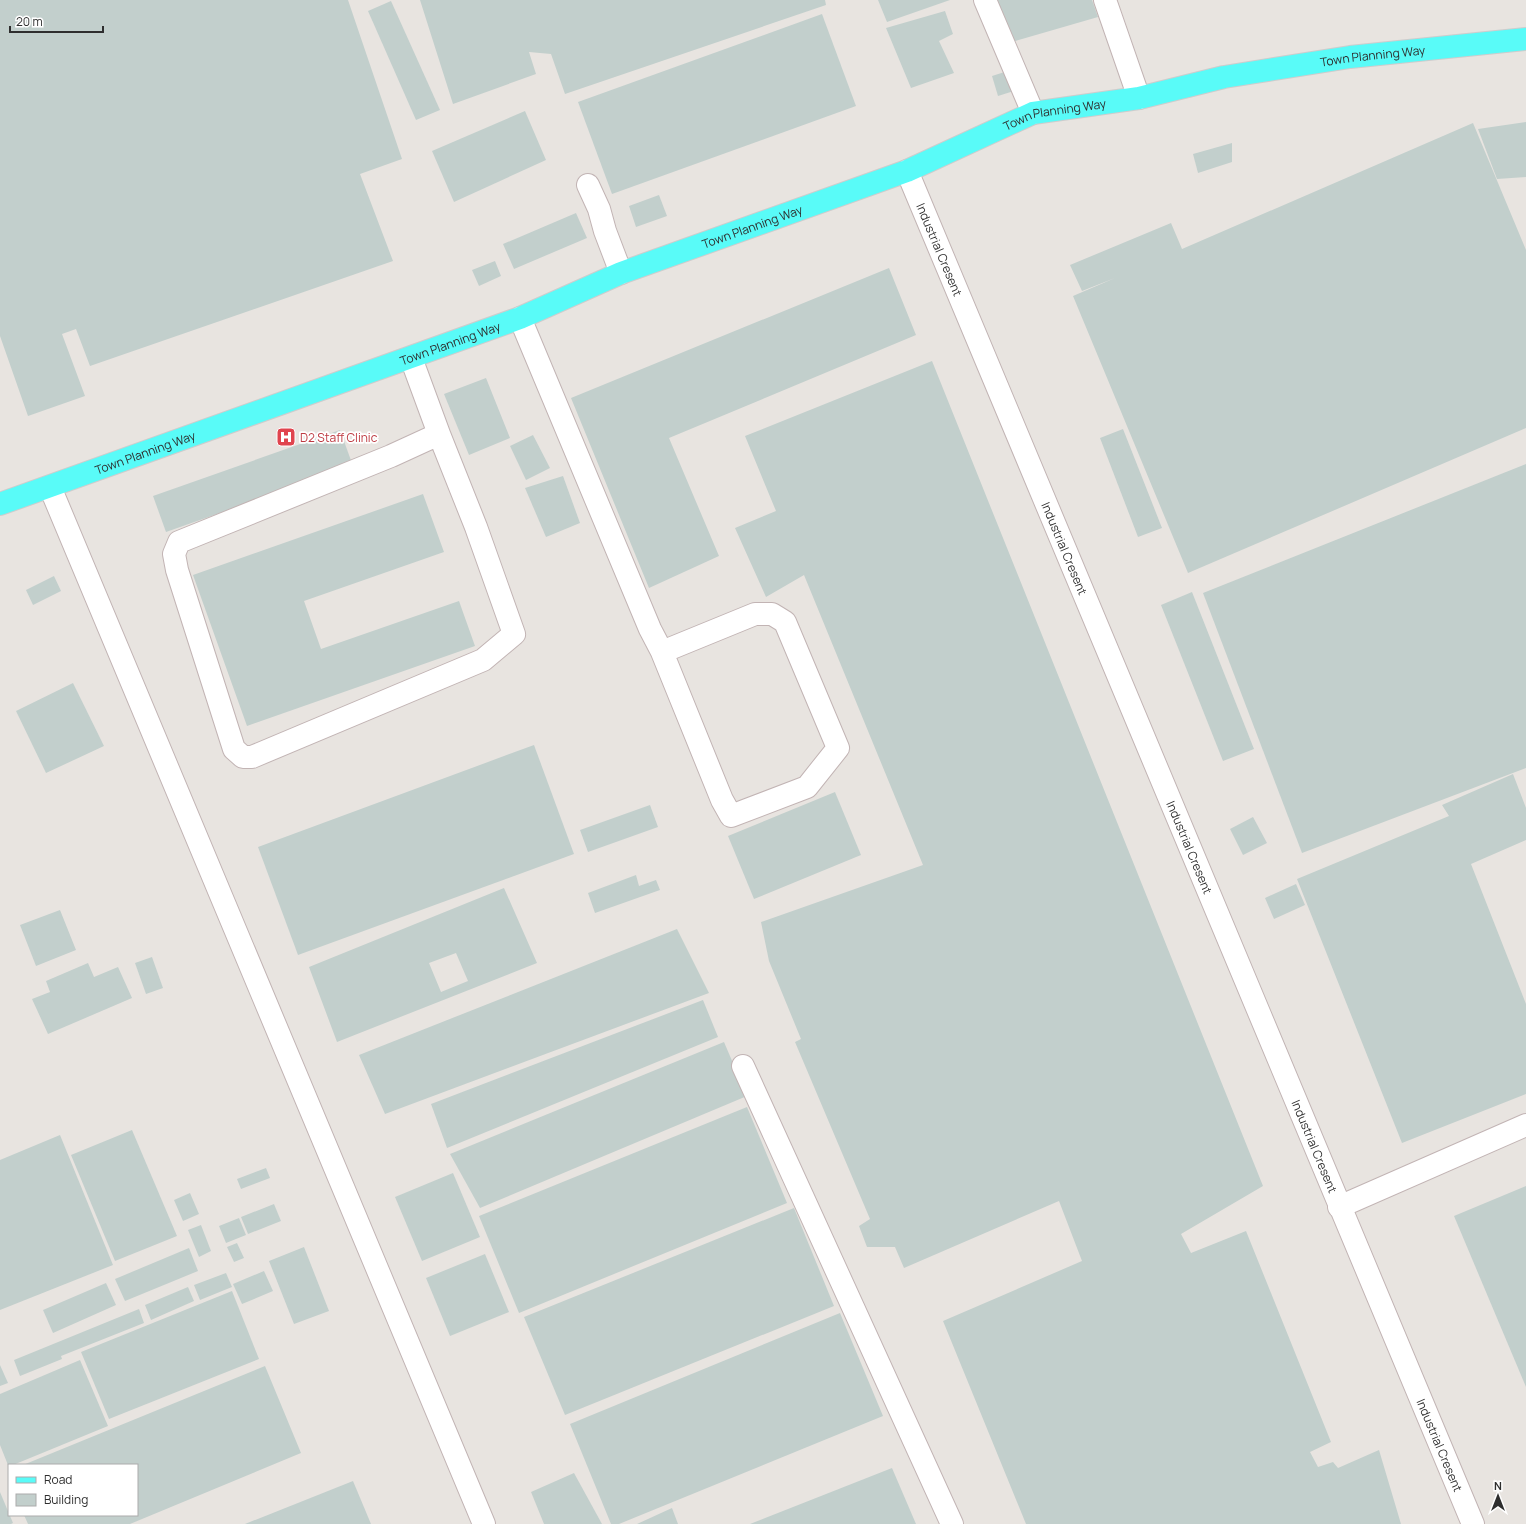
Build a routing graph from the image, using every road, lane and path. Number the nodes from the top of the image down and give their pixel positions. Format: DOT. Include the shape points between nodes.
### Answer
graph roads {
  1 [pos="985,0"];
  2 [pos="1106,0"];
  3 [pos="1526,38"];
  4 [pos="1139,98"];
  5 [pos="1033,113"];
  6 [pos="907,171"];
  7 [pos="588,185"];
  8 [pos="622,273"];
  9 [pos="520,318"];
  10 [pos="411,358"];
  11 [pos="439,434"];
  12 [pos="50,487"];
  13 [pos="0,504"];
  14 [pos="662,652"];
  15 [pos="743,1066"];
  16 [pos="1526,1125"];
  17 [pos="1339,1207"];
  18 [pos="484,1524"];
  19 [pos="952,1524"];
  20 [pos="1473,1524"];
  1 -- 5 [label="street"];
  2 -- 4 [label="street"];
  3 -- 4 [label="main road, Town Planning Way" via="1350,57 1224,77"];
  4 -- 5 [label="main road, Town Planning Way"];
  5 -- 6 [label="main road, Town Planning Way"];
  6 -- 8 [label="main road, Town Planning Way"];
  6 -- 17 [label="street, Industrial Cresent"];
  7 -- 8 [label="street"];
  8 -- 9 [label="main road, Town Planning Way"];
  9 -- 10 [label="main road, Town Planning Way"];
  9 -- 14 [label="street" via="650,629"];
  10 -- 11 [label="street"];
  10 -- 12 [label="main road, Town Planning Way"];
  11 -- 11 [label="street" via="179,542 174,554 177,570 234,749 243,757 252,757 483,660 514,634"];
  12 -- 13 [label="main road, Town Planning Way"];
  12 -- 18 [label="street"];
  14 -- 14 [label="street" via="754,614 772,614 785,622 838,748 807,787 731,816 722,800"];
  15 -- 19 [label="street"];
  16 -- 17 [label="street"];
  17 -- 20 [label="street, Industrial Cresent"];
}
